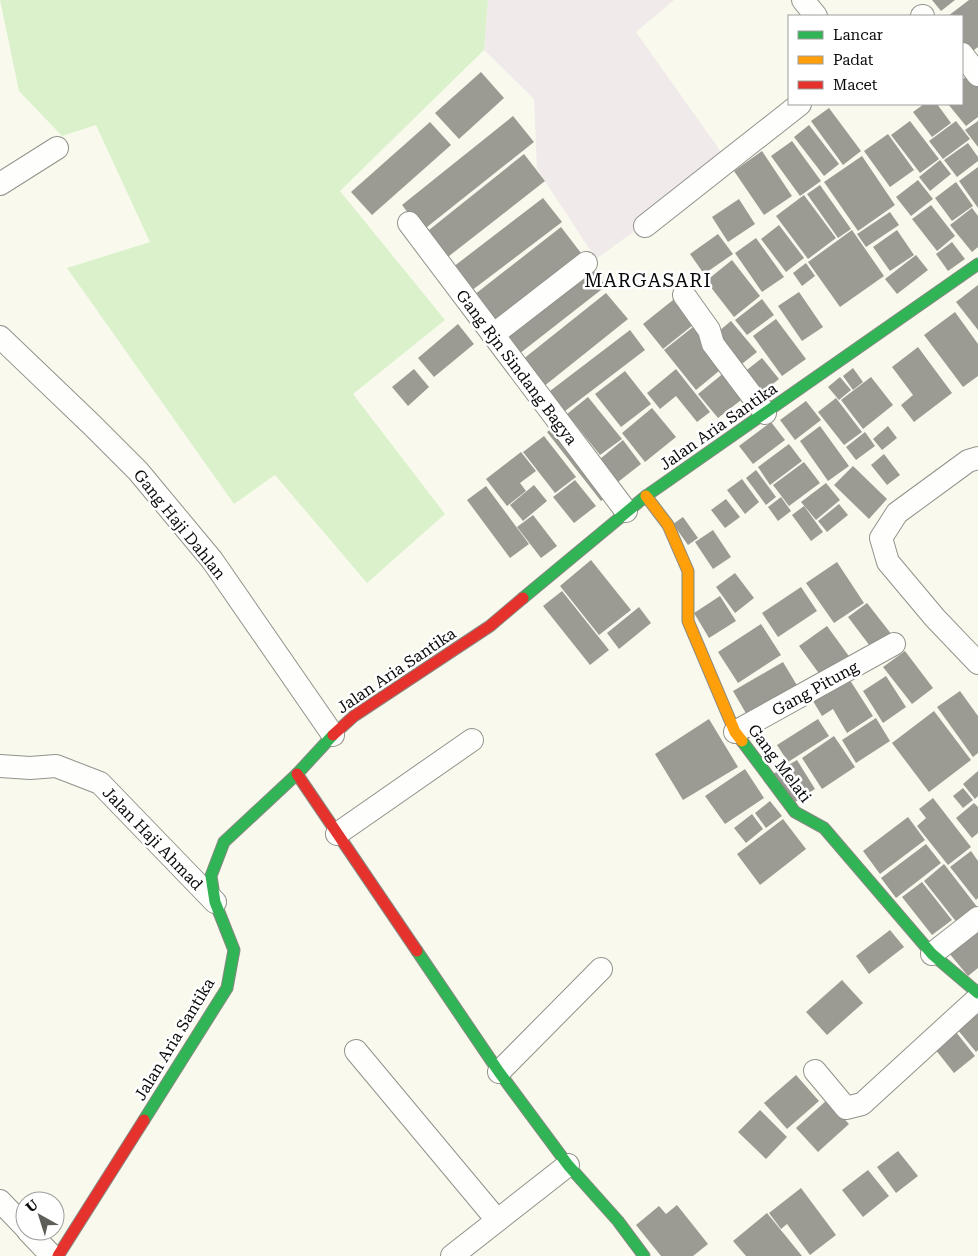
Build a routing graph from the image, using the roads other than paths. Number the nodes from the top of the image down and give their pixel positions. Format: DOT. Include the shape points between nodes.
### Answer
graph roads {
  1 [pos="803,0"];
  2 [pos="815,15"];
  3 [pos="963,55"];
  4 [pos="978,76"];
  5 [pos="799,105"];
  6 [pos="57,148"];
  7 [pos="0,184"];
  8 [pos="409,223"];
  9 [pos="645,226"];
  10 [pos="586,263"];
  11 [pos="978,264"];
  12 [pos="684,295"];
  13 [pos="493,335"];
  14 [pos="0,338"];
  15 [pos="765,413"];
  16 [pos="978,458"];
  17 [pos="646,496"];
  18 [pos="626,511"];
  19 [pos="894,644"];
  20 [pos="978,663"];
  21 [pos="735,732"];
  22 [pos="333,735"];
  23 [pos="472,740"];
  24 [pos="0,766"];
  25 [pos="298,774"];
  26 [pos="337,834"];
  27 [pos="215,902"];
  28 [pos="978,918"];
  29 [pos="932,954"];
  30 [pos="601,969"];
  31 [pos="978,993"];
  32 [pos="978,998"];
  33 [pos="356,1051"];
  34 [pos="815,1071"];
  35 [pos="499,1072"];
  36 [pos="568,1165"];
  37 [pos="0,1201"];
  38 [pos="15,1217"];
  39 [pos="497,1220"];
  40 [pos="38,1241"];
  41 [pos="52,1256"];
  42 [pos="58,1256"];
  43 [pos="452,1256"];
  44 [pos="644,1256"];
  1 -- 2 [label="street"];
  3 -- 4 [label="street"];
  5 -- 9 [label="street"];
  6 -- 7 [label="street"];
  8 -- 13 [label="street, Gang Rjn Sindang Bagya"];
  10 -- 13 [label="street"];
  11 -- 15 [label="street, Jalan Aria Santika"];
  12 -- 15 [label="street" via="708,330 713,344"];
  13 -- 18 [label="street, Gang Rjn Sindang Bagya"];
  14 -- 22 [label="street, Gang Haji Dahlan" via="138,471 217,566"];
  15 -- 17 [label="street, Jalan Aria Santika"];
  16 -- 20 [label="street" via="968,461 897,513 881,538 888,562"];
  17 -- 18 [label="street, Jalan Aria Santika"];
  17 -- 21 [label="street, Gang Melati" via="668,525 688,571 688,621"];
  18 -- 22 [label="street, Jalan Aria Santika" via="490,626 354,716"];
  19 -- 21 [label="street, Gang Pitung"];
  21 -- 29 [label="street, Gang Melati" via="794,812 824,828"];
  22 -- 25 [label="street, Jalan Aria Santika"];
  23 -- 26 [label="street"];
  24 -- 27 [label="street, Jalan Haji Ahmad" via="56,766 100,783"];
  25 -- 26 [label="street"];
  25 -- 27 [label="street, Jalan Aria Santika" via="224,842 210,876"];
  26 -- 35 [label="street"];
  27 -- 42 [label="street, Jalan Aria Santika" via="234,950 227,988"];
  28 -- 29 [label="street"];
  29 -- 31 [label="street, Gang Melati"];
  30 -- 35 [label="street"];
  32 -- 34 [label="street" via="862,1104 846,1108"];
  33 -- 39 [label="street"];
  35 -- 36 [label="street"];
  36 -- 39 [label="street"];
  36 -- 44 [label="street"];
  37 -- 38 [label="street"];
  39 -- 43 [label="street"];
  40 -- 41 [label="street"];
}
